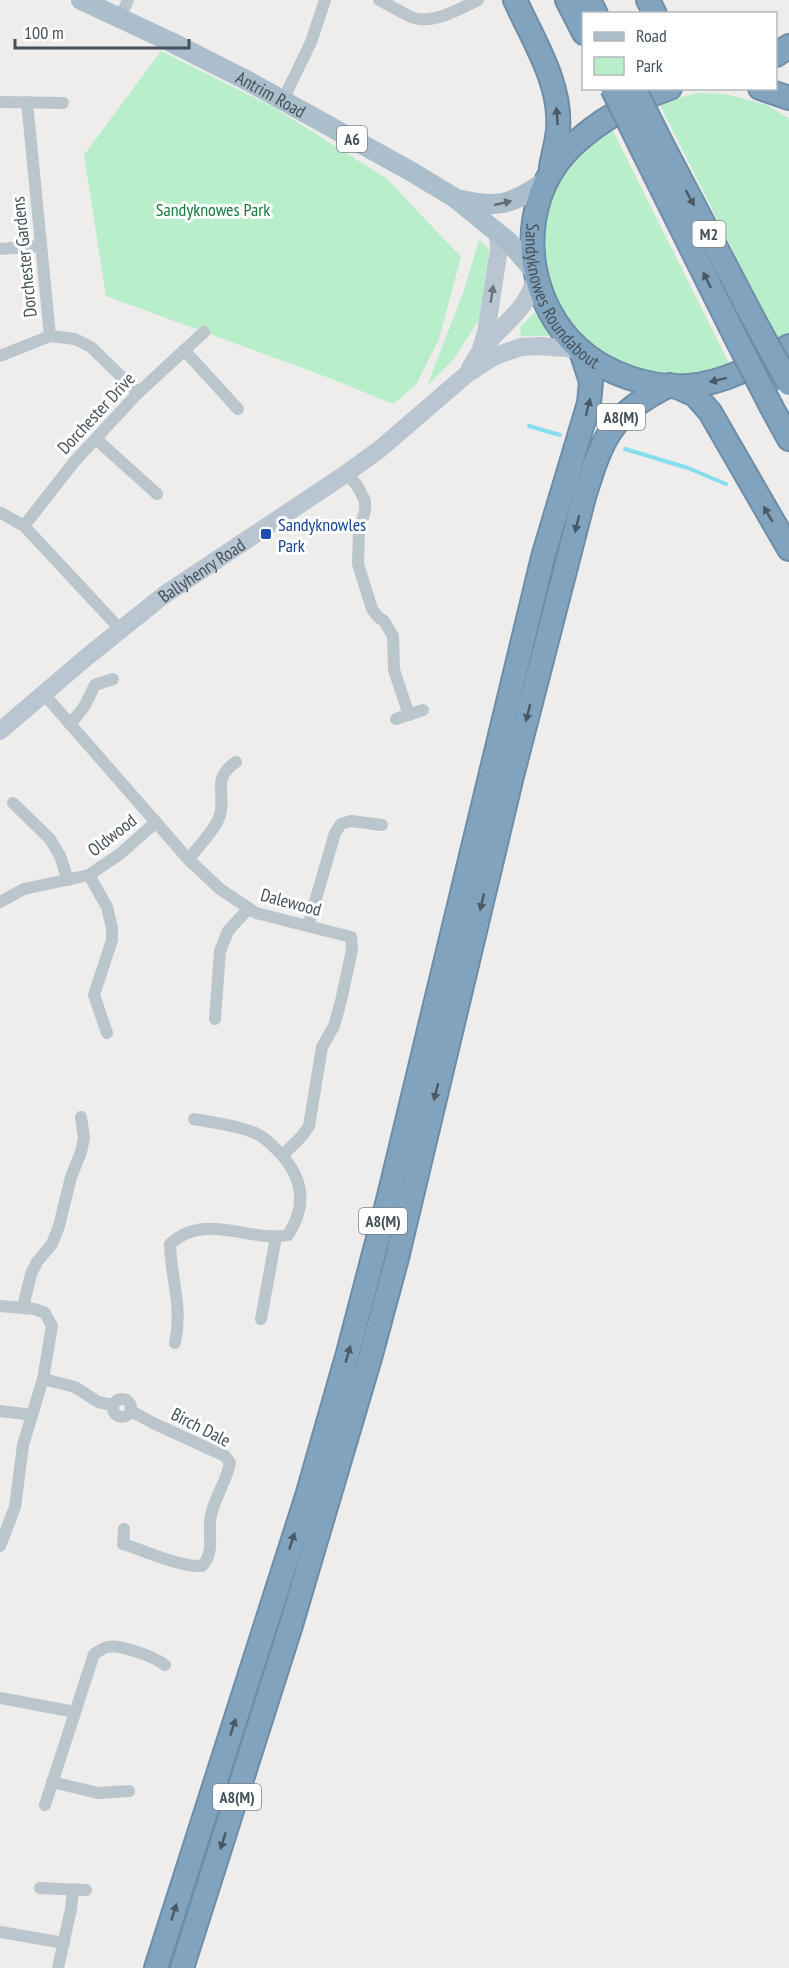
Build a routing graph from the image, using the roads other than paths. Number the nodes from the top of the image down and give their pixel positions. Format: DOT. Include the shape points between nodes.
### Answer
graph roads {
  1 [pos="81,0"];
  2 [pos="324,0"];
  3 [pos="379,0"];
  4 [pos="478,0"];
  5 [pos="515,0"];
  6 [pos="567,0"];
  7 [pos="124,9"];
  8 [pos="582,29"];
  9 [pos="613,90"];
  10 [pos="635,90"];
  11 [pos="665,90"];
  12 [pos="765,90"];
  13 [pos="789,99"];
  14 [pos="283,100"];
  15 [pos="0,102"];
  16 [pos="27,102"];
  17 [pos="63,103"];
  18 [pos="654,151"];
  19 [pos="548,178"];
  20 [pos="455,198"];
  21 [pos="498,234"];
  22 [pos="40,246"];
  23 [pos="0,249"];
  24 [pos="535,274"];
  25 [pos="204,332"];
  26 [pos="50,336"];
  27 [pos="789,346"];
  28 [pos="184,350"];
  29 [pos="580,350"];
  30 [pos="480,351"];
  31 [pos="0,356"];
  32 [pos="467,374"];
  33 [pos="789,384"];
  34 [pos="673,386"];
  35 [pos="138,393"];
  36 [pos="238,409"];
  37 [pos="96,439"];
  38 [pos="789,439"];
  39 [pos="347,473"];
  40 [pos="157,494"];
  41 [pos="1,513"];
  42 [pos="24,526"];
  43 [pos="789,549"];
  44 [pos="120,629"];
  45 [pos="113,679"];
  46 [pos="43,693"];
  47 [pos="423,710"];
  48 [pos="409,715"];
  49 [pos="396,719"];
  50 [pos="70,723"];
  51 [pos="0,731"];
  52 [pos="236,762"];
  53 [pos="13,803"];
  54 [pos="156,822"];
  55 [pos="382,825"];
  56 [pos="188,859"];
  57 [pos="88,875"];
  58 [pos="68,880"];
  59 [pos="0,902"];
  60 [pos="248,909"];
  61 [pos="308,926"];
  62 [pos="214,1019"];
  63 [pos="108,1033"];
  64 [pos="81,1117"];
  65 [pos="194,1119"];
  66 [pos="283,1155"];
  67 [pos="276,1238"];
  68 [pos="0,1306"];
  69 [pos="23,1307"];
  70 [pos="261,1318"];
  71 [pos="175,1343"];
  72 [pos="43,1379"];
  73 [pos="0,1411"];
  74 [pos="32,1415"];
  75 [pos="124,1529"];
  76 [pos="0,1546"];
  77 [pos="165,1665"];
  78 [pos="0,1698"];
  79 [pos="75,1712"];
  80 [pos="52,1782"];
  81 [pos="129,1791"];
  82 [pos="45,1804"];
  83 [pos="40,1888"];
  84 [pos="0,1932"];
  85 [pos="64,1943"];
  86 [pos="58,1968"];
  87 [pos="156,1968"];
  88 [pos="182,1968"];
  1 -- 7 [label="main road, Antrim Road / A6"];
  2 -- 14 [label="street" via="311,42"];
  3 -- 4 [label="street" via="410,17 426,20"];
  19 -- 5 [label="highway, one-way" via="558,129 556,99"];
  6 -- 8 [label="highway"];
  7 -- 14 [label="main road, Antrim Road / A6" via="171,42"];
  9 -- 18 [label="highway, M2, bridge"];
  10 -- 18 [label="highway, M2, bridge"];
  11 -- 19 [label="highway, Sandyknowes Roundabout / A6" via="585,133 571,145"];
  12 -- 13 [label="highway"];
  14 -- 20 [label="main road, Antrim Road / A6"];
  15 -- 16 [label="street"];
  16 -- 17 [label="street"];
  16 -- 22 [label="street, Dorchester Gardens"];
  18 -- 33 [label="highway, M2, one-way, bridge"];
  38 -- 18 [label="highway, M2, one-way, bridge" via="733,332"];
  20 -- 19 [label="main road, Antrim Road / A6, one-way" via="492,206 504,204 531,192"];
  19 -- 24 [label="highway, Sandyknowes Roundabout / A6" via="535,213"];
  20 -- 21 [label="main road, Antrim Road / A6"];
  21 -- 24 [label="main road, Antrim Road / A6"];
  30 -- 21 [label="main road, one-way" via="486,333"];
  22 -- 23 [label="street"];
  22 -- 26 [label="street, Dorchester Gardens"];
  24 -- 29 [label="highway, Sandyknowes Roundabout / A6" via="547,306"];
  24 -- 30 [label="main road, Ballyhenry Road" via="530,294 519,312"];
  25 -- 28 [label="street, Dorchester Drive"];
  26 -- 31 [label="street"];
  26 -- 35 [label="street" via="75,339 91,347"];
  27 -- 34 [label="highway, Sandyknowes Roundabout / A6, one-way" via="724,379"];
  28 -- 35 [label="street, Dorchester Drive"];
  28 -- 36 [label="street"];
  29 -- 32 [label="main road, Ballyhenry Road" via="521,347 495,356"];
  29 -- 34 [label="highway, Sandyknowes Roundabout / A6" via="622,375"];
  87 -- 29 [label="highway, A8(M), one-way" via="307,1496 368,1282 543,557 589,403 591,382"];
  30 -- 32 [label="main road, Ballyhenry Road"];
  32 -- 39 [label="main road, Ballyhenry Road"];
  43 -- 34 [label="highway, one-way" via="710,412 695,395"];
  34 -- 88 [label="highway, A8(M), one-way" via="631,407 607,434 593,468 512,776 370,1358"];
  35 -- 37 [label="street, Dorchester Drive"];
  37 -- 40 [label="street"];
  37 -- 42 [label="street, Dorchester Drive"];
  39 -- 44 [label="main road, Ballyhenry Road" via="200,570"];
  39 -- 48 [label="street" via="365,501 358,564 372,609 393,636 394,670"];
  41 -- 42 [label="street"];
  42 -- 44 [label="street"];
  44 -- 46 [label="main road, Ballyhenry Road"];
  45 -- 50 [label="street" via="94,685 84,707"];
  46 -- 50 [label="street, Dalewood"];
  46 -- 51 [label="main road, Ballyhenry Road"];
  47 -- 48 [label="street"];
  48 -- 49 [label="street"];
  50 -- 54 [label="street, Dalewood"];
  52 -- 56 [label="street" via="221,779 219,818"];
  53 -- 58 [label="street" via="50,839"];
  54 -- 56 [label="street, Dalewood"];
  54 -- 57 [label="street, Oldwood" via="120,854"];
  55 -- 61 [label="street" via="351,821 341,824"];
  56 -- 60 [label="street, Dalewood"];
  57 -- 58 [label="street, Oldwood"];
  57 -- 63 [label="street, Oldwood" via="107,907 112,928 112,940 94,995"];
  58 -- 59 [label="street, Oldwood" via="24,889"];
  60 -- 61 [label="street, Dalewood"];
  60 -- 62 [label="street" via="228,931 220,951"];
  61 -- 66 [label="street, Dalewood" via="351,937 352,950 334,1026 322,1047 309,1126"];
  64 -- 69 [label="street" via="84,1138 59,1226 52,1244 31,1274"];
  65 -- 66 [label="street" via="256,1133"];
  66 -- 67 [label="street" via="299,1180 301,1195 291,1230"];
  67 -- 70 [label="street"];
  67 -- 71 [label="street" via="243,1231 195,1230 170,1244 179,1308"];
  68 -- 69 [label="street"];
  69 -- 72 [label="street" via="45,1313 52,1326"];
  72 -- 74 [label="street"];
  72 -- 75 [label="street, Birch Dale" via="75,1387 113,1406 123,1398 130,1402 131,1411 225,1455 230,1463 214,1503 211,1548 202,1566 123,1544"];
  73 -- 74 [label="street"];
  74 -- 76 [label="street" via="23,1445 15,1507"];
  77 -- 79 [label="street" via="148,1656 106,1647 94,1654"];
  78 -- 79 [label="street"];
  79 -- 80 [label="street"];
  80 -- 81 [label="street" via="98,1793"];
  80 -- 82 [label="street"];
  83 -- 85 [label="street" via="80,1890"];
  84 -- 85 [label="street"];
  85 -- 86 [label="street"];
}
